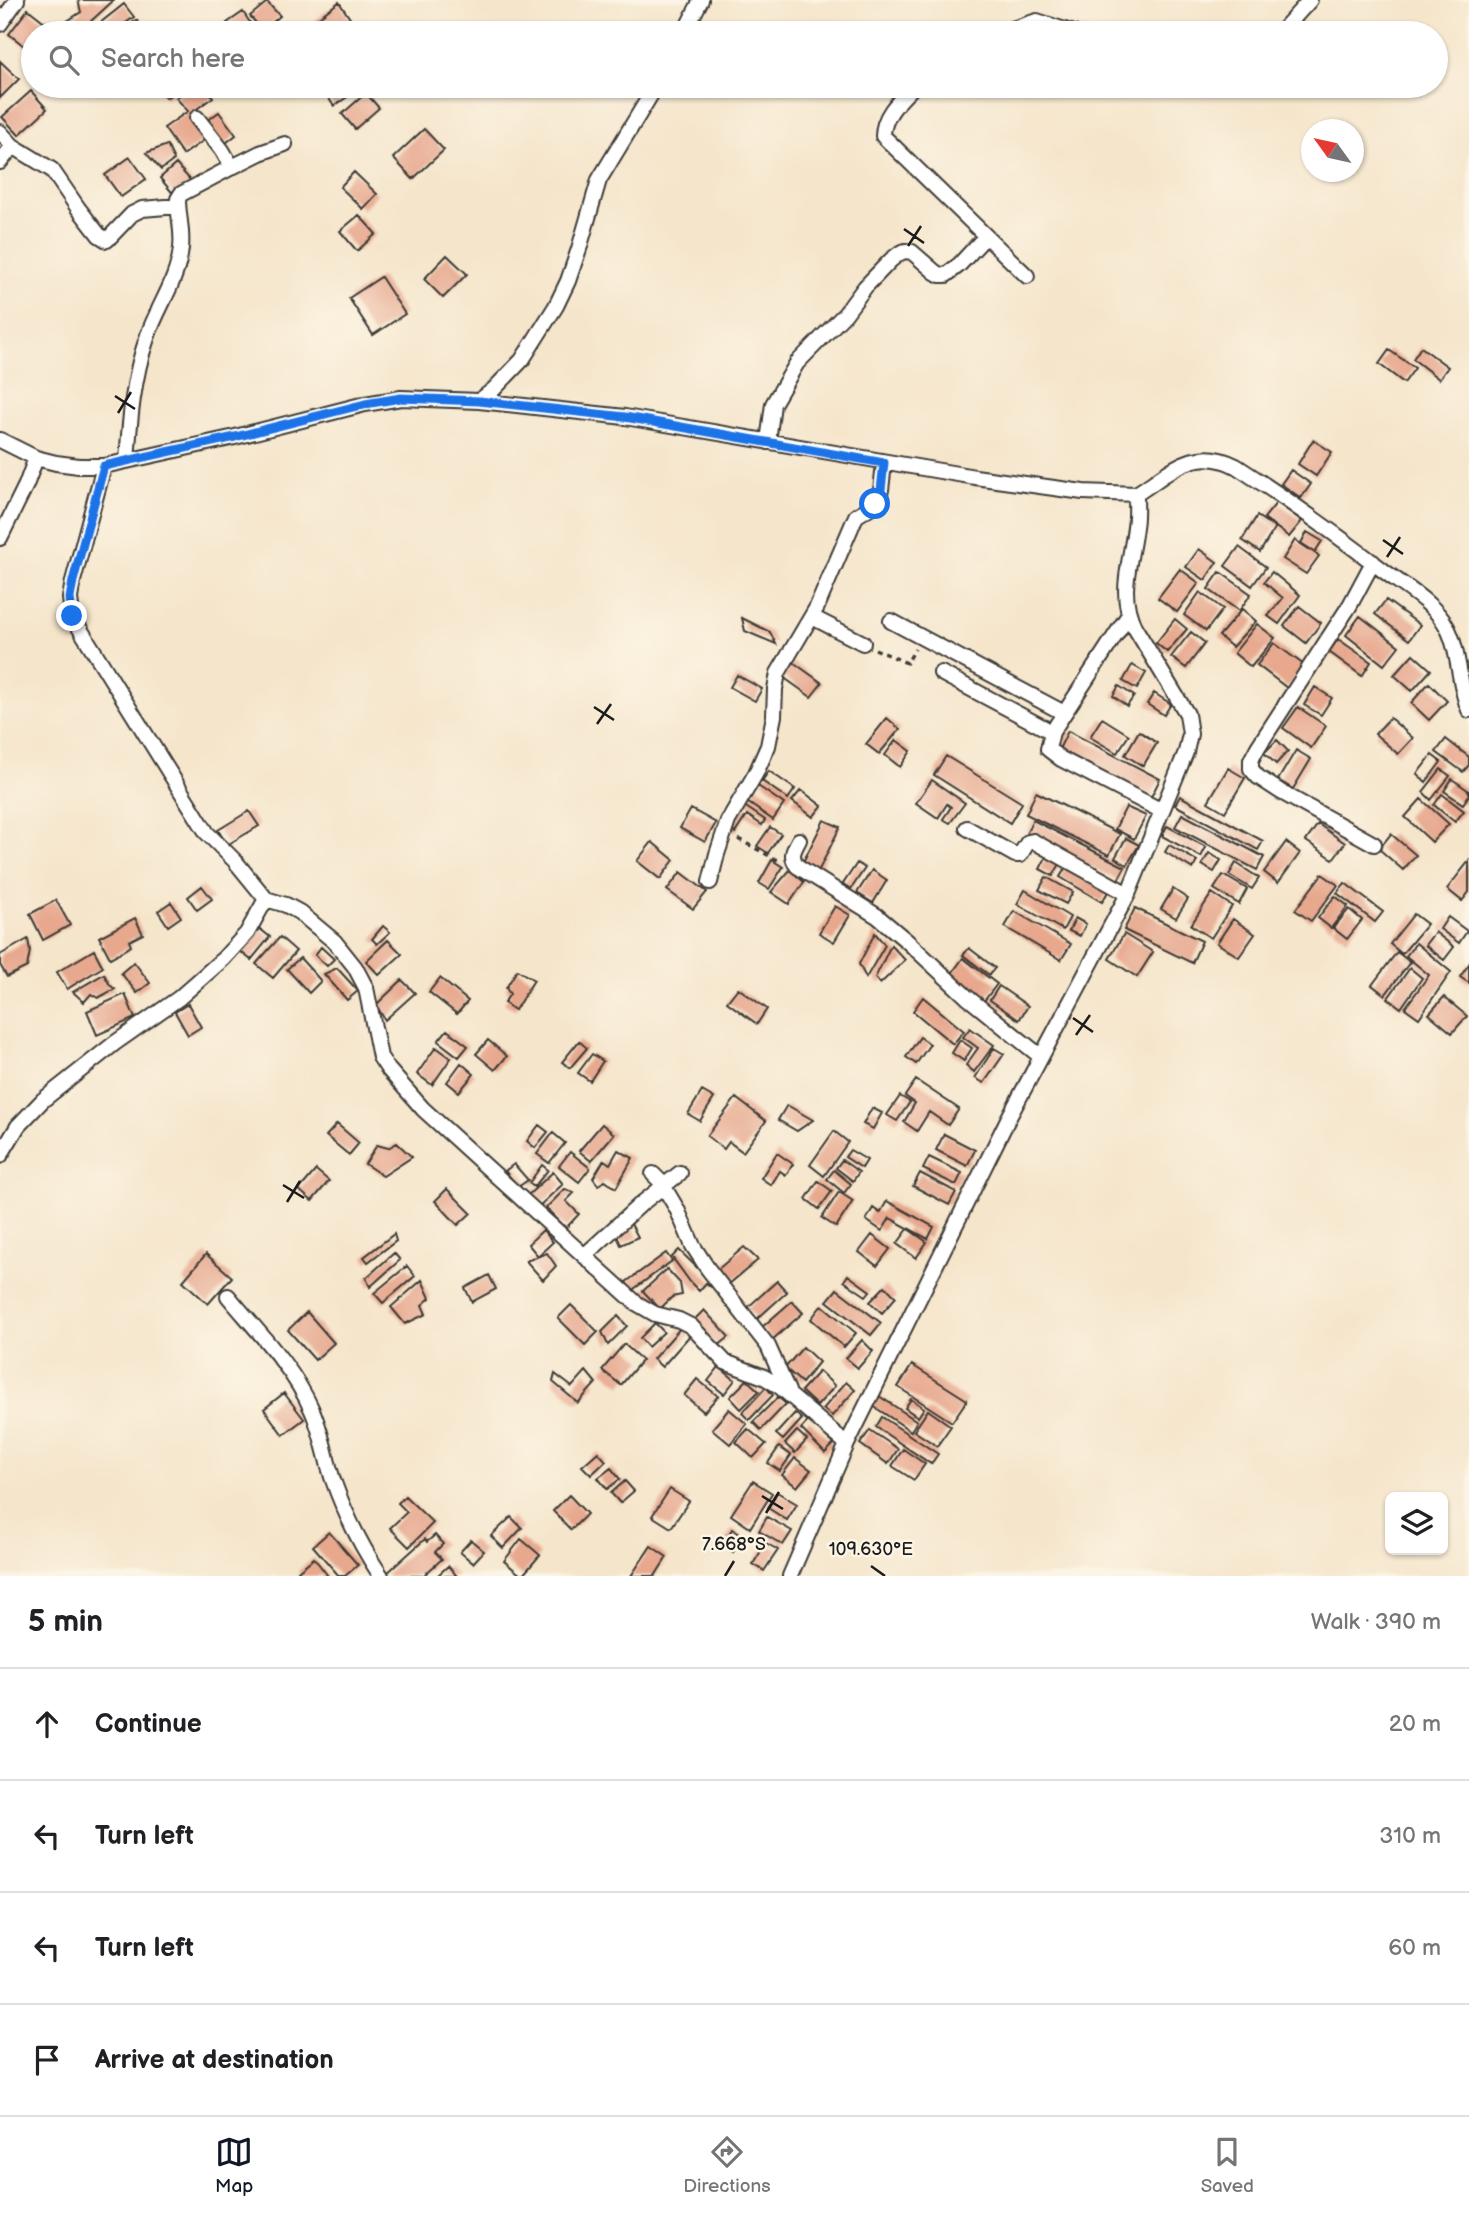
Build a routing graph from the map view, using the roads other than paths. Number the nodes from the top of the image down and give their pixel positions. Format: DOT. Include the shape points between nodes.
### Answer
graph roads {
  1 [pos="17,0"];
  2 [pos="701,0"];
  3 [pos="1310,0"];
  4 [pos="690,21"];
  5 [pos="1291,21"];
  6 [pos="0,24"];
  7 [pos="649,98"];
  8 [pos="901,98"];
  9 [pos="197,118"];
  10 [pos="0,132"];
  11 [pos="285,144"];
  12 [pos="13,146"];
  13 [pos="0,162"];
  14 [pos="232,167"];
  15 [pos="178,206"];
  16 [pos="986,236"];
  17 [pos="1027,276"];
  18 [pos="479,401"];
  19 [pos="0,440"];
  20 [pos="768,442"];
  21 [pos="36,458"];
  22 [pos="127,461"];
  23 [pos="884,463"];
  24 [pos="104,466"];
  25 [pos="1136,494"];
  26 [pos="0,538"];
  27 [pos="1373,562"];
  28 [pos="1128,616"];
  29 [pos="812,617"];
  30 [pos="891,621"];
  31 [pos="863,643"];
  32 [pos="941,673"];
  33 [pos="1469,710"];
  34 [pos="1064,713"];
  35 [pos="1052,732"];
  36 [pos="1162,811"];
  37 [pos="967,828"];
  38 [pos="799,840"];
  39 [pos="1374,844"];
  40 [pos="710,882"];
  41 [pos="1128,894"];
  42 [pos="267,899"];
  43 [pos="1040,1056"];
  44 [pos="0,1156"];
  45 [pos="680,1173"];
  46 [pos="653,1174"];
  47 [pos="663,1187"];
  48 [pos="583,1256"];
  49 [pos="228,1296"];
  50 [pos="789,1393"];
  51 [pos="846,1444"];
  52 [pos="381,1576"];
  53 [pos="790,1576"];
  1 -- 6 [label="street"];
  2 -- 4 [label="street"];
  3 -- 5 [label="street"];
  7 -- 18 [label="street" via="599,180 556,306 522,360"];
  8 -- 16 [label="street" via="883,126 883,136"];
  9 -- 14 [label="street"];
  10 -- 12 [label="street"];
  11 -- 14 [label="street"];
  12 -- 13 [label="street"];
  12 -- 15 [label="street" via="52,170 107,240 142,209"];
  14 -- 15 [label="street" via="181,194"];
  15 -- 22 [label="street" via="182,233 178,268 139,364"];
  16 -- 17 [label="street"];
  16 -- 20 [label="street" via="946,275 935,272 912,252 891,260 797,363 773,404"];
  18 -- 20 [label="street" via="625,417"];
  18 -- 22 [label="street" via="401,398 365,404"];
  19 -- 21 [label="street"];
  20 -- 23 [label="street"];
  21 -- 24 [label="street"];
  21 -- 26 [label="street"];
  22 -- 24 [label="street"];
  23 -- 25 [label="street" via="1083,492"];
  23 -- 29 [label="street" via="878,497 872,508 856,516"];
  24 -- 42 [label="street" via="73,581 72,616 206,833"];
  25 -- 27 [label="street" via="1182,464 1197,458 1223,459"];
  25 -- 28 [label="street" via="1125,591"];
  27 -- 33 [label="street" via="1437,614 1447,628"];
  27 -- 39 [label="street" via="1350,606 1258,747 1251,769 1281,792"];
  28 -- 34 [label="street"];
  28 -- 36 [label="street" via="1190,725 1186,752"];
  29 -- 31 [label="street"];
  29 -- 40 [label="street" via="778,673 768,746 724,831"];
  30 -- 34 [label="street"];
  32 -- 35 [label="street"];
  34 -- 35 [label="street"];
  35 -- 36 [label="street" via="1047,745 1053,754"];
  36 -- 41 [label="street"];
  37 -- 41 [label="street" via="1015,855 1033,841"];
  38 -- 43 [label="street" via="792,859 802,871 877,916"];
  41 -- 43 [label="street"];
  42 -- 44 [label="street" via="247,933 223,959 179,998 43,1100 18,1126"];
  42 -- 48 [label="street" via="299,912 335,942 355,967 366,989 380,1057 387,1069 423,1109"];
  43 -- 51 [label="street"];
  45 -- 47 [label="street"];
  46 -- 47 [label="street"];
  47 -- 48 [label="street"];
  47 -- 50 [label="street" via="693,1246 768,1346"];
  48 -- 50 [label="street" via="641,1307 691,1326 725,1362 764,1377"];
  49 -- 52 [label="street" via="293,1375 312,1409 347,1516"];
  50 -- 51 [label="street"];
  51 -- 53 [label="street"];
}
